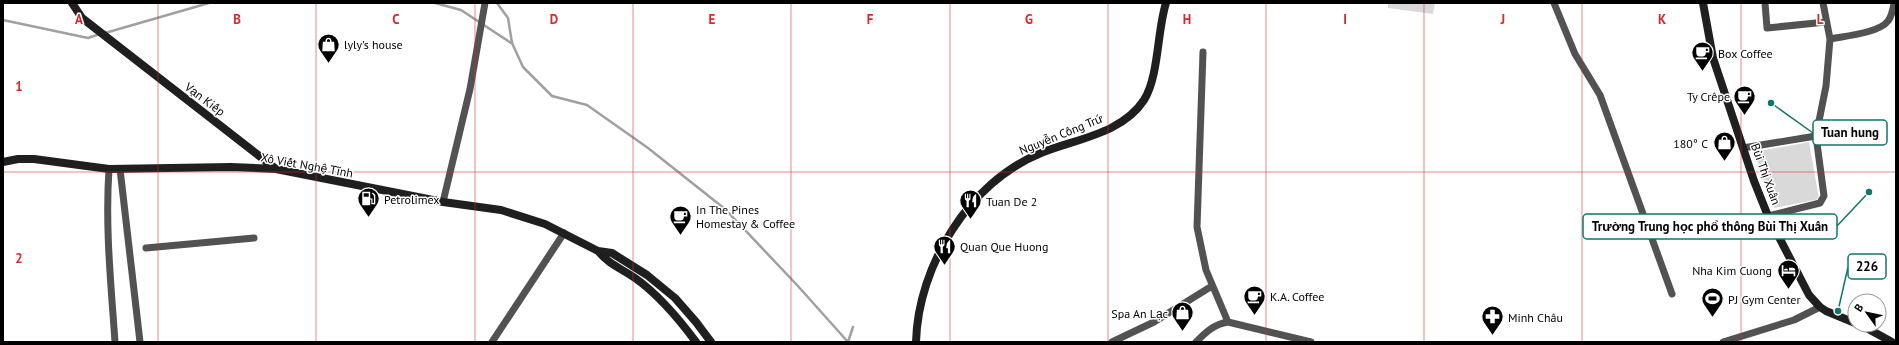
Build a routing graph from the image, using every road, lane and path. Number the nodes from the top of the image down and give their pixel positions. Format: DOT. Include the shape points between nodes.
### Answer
graph roads {
  1 [pos="72,3"];
  2 [pos="485,3"];
  3 [pos="1166,3"];
  4 [pos="1554,3"];
  5 [pos="1703,3"];
  6 [pos="1766,3"];
  7 [pos="1824,3"];
  8 [pos="1894,3"];
  9 [pos="1826,22"];
  10 [pos="1830,39"];
  11 [pos="1203,52"];
  12 [pos="1816,136"];
  13 [pos="1743,148"];
  14 [pos="3,162"];
  15 [pos="109,169"];
  16 [pos="120,169"];
  17 [pos="276,169"];
  18 [pos="443,202"];
  19 [pos="1768,216"];
  20 [pos="564,233"];
  21 [pos="254,238"];
  22 [pos="146,248"];
  23 [pos="598,250"];
  24 [pos="1212,286"];
  25 [pos="1672,294"];
  26 [pos="1820,307"];
  27 [pos="1847,319"];
  28 [pos="1228,322"];
  29 [pos="1876,333"];
  30 [pos="115,342"];
  31 [pos="140,342"];
  32 [pos="492,342"];
  33 [pos="696,342"];
  34 [pos="712,342"];
  35 [pos="916,342"];
  36 [pos="1112,342"];
  37 [pos="1196,342"];
  38 [pos="1311,342"];
  39 [pos="1723,342"];
  40 [pos="1892,342"];
  1 -- 17 [label="main road, Vạn Kiếp" via="82,18 118,48"];
  2 -- 18 [label="street" via="470,89"];
  3 -- 35 [label="main road, Nguyễn Công Trứ" via="1150,86 1144,100 1122,121 1097,134 1041,152 1020,162 978,198 953,228 933,263 925,286"];
  4 -- 25 [label="street" via="1575,54 1600,95"];
  5 -- 13 [label="main road, Bùi Thị Xuân" via="1713,58"];
  6 -- 9 [label="street" via="1767,28"];
  7 -- 9 [label="street"];
  8 -- 10 [label="street" via="1893,12 1881,27"];
  9 -- 10 [label="street"];
  10 -- 12 [label="street" via="1826,86"];
  11 -- 24 [label="street" via="1197,222 1201,251"];
  12 -- 13 [label="street"];
  12 -- 19 [label="street" via="1824,196 1820,204"];
  13 -- 19 [label="main road, Bùi Thị Xuân"];
  14 -- 15 [label="main road, Xô Viết Nghệ Tĩnh" via="18,158 34,159"];
  15 -- 16 [label="main road, Xô Viết Nghệ Tĩnh"];
  15 -- 30 [label="street" via="108,246"];
  16 -- 17 [label="main road, Xô Viết Nghệ Tĩnh"];
  16 -- 31 [label="street"];
  17 -- 18 [label="main road, Xô Viết Nghệ Tĩnh"];
  18 -- 20 [label="main road, Xô Viết Nghệ Tĩnh" via="525,216"];
  19 -- 26 [label="main road, Bùi Thị Xuân" via="1809,295"];
  20 -- 23 [label="main road, Xô Viết Nghệ Tĩnh"];
  20 -- 32 [label="street"];
  21 -- 22 [label="street"];
  23 -- 33 [label="main road, Xô Viết Nghệ Tĩnh" via="608,262 635,278 662,302"];
  23 -- 34 [label="main road, Xô Viết Nghệ Tĩnh" via="612,253 647,275 675,298"];
  24 -- 28 [label="street"];
  24 -- 36 [label="street" via="1154,322"];
  26 -- 27 [label="main road, Bùi Thị Xuân"];
  26 -- 39 [label="street" via="1794,320"];
  28 -- 37 [label="street" via="1212,328"];
  28 -- 38 [label="street"];
  29 -- 40 [label="main road"];
}
